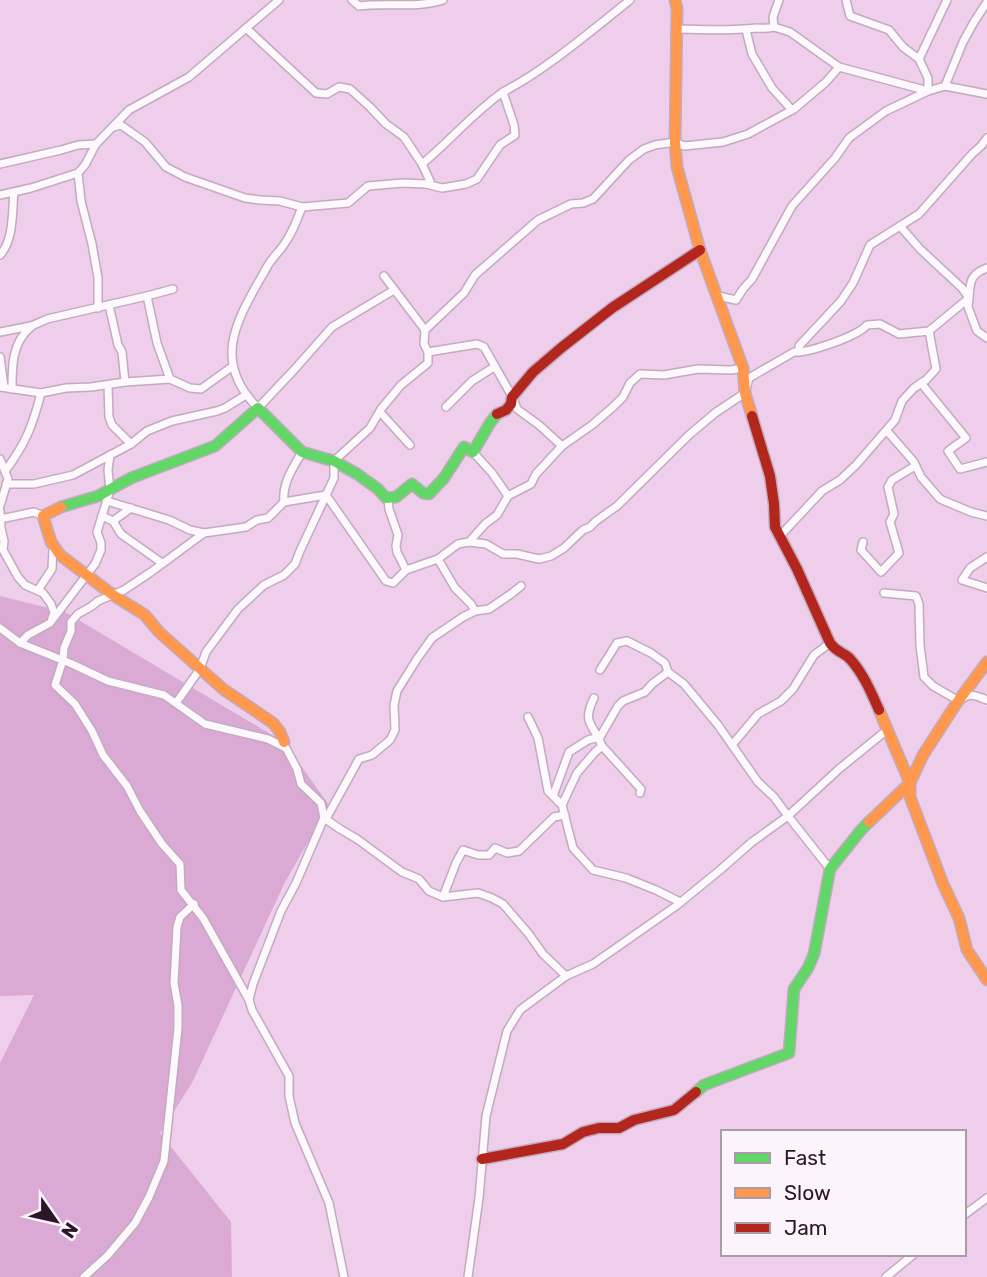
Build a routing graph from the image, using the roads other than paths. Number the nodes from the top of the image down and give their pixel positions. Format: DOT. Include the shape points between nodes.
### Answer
graph roads {
  1 [pos="279,0"];
  2 [pos="352,0"];
  3 [pos="443,0"];
  4 [pos="630,0"];
  5 [pos="675,0"];
  6 [pos="779,0"];
  7 [pos="846,0"];
  8 [pos="947,0"];
  9 [pos="987,2"];
  10 [pos="407,3"];
  11 [pos="774,27"];
  12 [pos="246,29"];
  13 [pos="677,29"];
  14 [pos="746,30"];
  15 [pos="919,59"];
  16 [pos="839,67"];
  17 [pos="945,86"];
  18 [pos="928,91"];
  19 [pos="503,92"];
  20 [pos="987,94"];
  21 [pos="792,110"];
  22 [pos="113,127"];
  23 [pos="987,138"];
  24 [pos="675,142"];
  25 [pos="96,144"];
  26 [pos="0,164"];
  27 [pos="422,164"];
  28 [pos="78,173"];
  29 [pos="426,184"];
  30 [pos="14,192"];
  31 [pos="0,195"];
  32 [pos="302,207"];
  33 [pos="900,226"];
  34 [pos="700,250"];
  35 [pos="0,255"];
  36 [pos="987,268"];
  37 [pos="384,276"];
  38 [pos="173,289"];
  39 [pos="394,290"];
  40 [pos="147,296"];
  41 [pos="718,296"];
  42 [pos="969,298"];
  43 [pos="109,305"];
  44 [pos="98,308"];
  45 [pos="32,326"];
  46 [pos="425,330"];
  47 [pos="929,331"];
  48 [pos="0,332"];
  49 [pos="987,338"];
  50 [pos="428,352"];
  51 [pos="799,352"];
  52 [pos="0,357"];
  53 [pos="233,366"];
  54 [pos="495,367"];
  55 [pos="743,368"];
  56 [pos="170,379"];
  57 [pos="125,382"];
  58 [pos="921,383"];
  59 [pos="108,385"];
  60 [pos="5,388"];
  61 [pos="41,393"];
  62 [pos="744,393"];
  63 [pos="246,395"];
  64 [pos="512,397"];
  65 [pos="446,407"];
  66 [pos="258,408"];
  67 [pos="380,412"];
  68 [pos="887,431"];
  69 [pos="131,444"];
  70 [pos="410,445"];
  71 [pos="562,446"];
  72 [pos="473,452"];
  73 [pos="302,453"];
  74 [pos="110,455"];
  75 [pos="334,461"];
  76 [pos="987,462"];
  77 [pos="2,464"];
  78 [pos="915,466"];
  79 [pos="6,484"];
  80 [pos="109,495"];
  81 [pos="326,495"];
  82 [pos="508,496"];
  83 [pos="388,498"];
  84 [pos="284,502"];
  85 [pos="131,508"];
  86 [pos="0,509"];
  87 [pos="43,516"];
  88 [pos="102,516"];
  89 [pos="987,516"];
  90 [pos="0,519"];
  91 [pos="113,521"];
  92 [pos="204,533"];
  93 [pos="779,537"];
  94 [pos="469,542"];
  95 [pos="863,542"];
  96 [pos="53,548"];
  97 [pos="1,552"];
  98 [pos="987,557"];
  99 [pos="438,559"];
  100 [pos="162,564"];
  101 [pos="405,570"];
  102 [pos="86,574"];
  103 [pos="521,586"];
  104 [pos="987,588"];
  105 [pos="38,590"];
  106 [pos="884,593"];
  107 [pos="113,595"];
  108 [pos="475,611"];
  109 [pos="50,623"];
  110 [pos="0,628"];
  111 [pos="20,643"];
  112 [pos="830,643"];
  113 [pos="63,660"];
  114 [pos="987,662"];
  115 [pos="200,669"];
  116 [pos="600,670"];
  117 [pos="668,672"];
  118 [pos="594,698"];
  119 [pos="987,700"];
  120 [pos="959,701"];
  121 [pos="176,702"];
  122 [pos="528,717"];
  123 [pos="887,730"];
  124 [pos="599,738"];
  125 [pos="284,742"];
  126 [pos="732,745"];
  127 [pos="602,746"];
  128 [pos="910,783"];
  129 [pos="640,793"];
  130 [pos="553,796"];
  131 [pos="562,805"];
  132 [pos="565,815"];
  133 [pos="788,816"];
  134 [pos="324,818"];
  135 [pos="830,869"];
  136 [pos="443,897"];
  137 [pos="680,902"];
  138 [pos="194,904"];
  139 [pos="566,976"];
  140 [pos="987,980"];
  141 [pos="249,1000"];
  142 [pos="482,1159"];
  143 [pos="987,1198"];
  144 [pos="966,1214"];
  145 [pos="912,1256"];
  146 [pos="84,1277"];
  147 [pos="344,1277"];
  148 [pos="468,1277"];
  149 [pos="886,1277"];
  1 -- 12 [label="street"];
  2 -- 10 [label="street" via="359,6"];
  3 -- 10 [label="street"];
  4 -- 19 [label="street"];
  5 -- 13 [label="street"];
  6 -- 11 [label="street"];
  7 -- 15 [label="street" via="850,16 889,30"];
  8 -- 15 [label="street"];
  9 -- 17 [label="street" via="963,42"];
  11 -- 14 [label="street"];
  11 -- 16 [label="street"];
  12 -- 22 [label="street" via="189,77 129,110"];
  12 -- 27 [label="street" via="316,93 350,89 404,137"];
  13 -- 14 [label="street"];
  13 -- 24 [label="street"];
  14 -- 21 [label="street" via="758,65"];
  15 -- 18 [label="street" via="928,78"];
  16 -- 18 [label="street"];
  16 -- 21 [label="street"];
  17 -- 18 [label="street"];
  17 -- 20 [label="street"];
  18 -- 41 [label="street" via="886,111 849,138 792,206 736,300"];
  19 -- 27 [label="street"];
  19 -- 29 [label="street" via="514,135 500,145 477,179 442,188"];
  21 -- 24 [label="street" via="723,142 684,146"];
  22 -- 25 [label="street"];
  22 -- 32 [label="street" via="121,125 145,142 166,167 185,177 245,198"];
  23 -- 33 [label="street" via="919,214"];
  24 -- 34 [label="street" via="677,167"];
  24 -- 46 [label="street" via="644,149 593,199 538,219 475,275 464,293"];
  25 -- 26 [label="street"];
  25 -- 28 [label="street"];
  27 -- 29 [label="street" via="430,181"];
  28 -- 30 [label="street"];
  28 -- 44 [label="street" via="96,267"];
  29 -- 32 [label="street" via="368,186 348,203"];
  30 -- 31 [label="street"];
  30 -- 35 [label="street" via="10,233"];
  32 -- 53 [label="street" via="295,228 266,267 237,326 231,345"];
  33 -- 42 [label="street"];
  33 -- 51 [label="street" via="870,245 853,283 799,346"];
  34 -- 41 [label="street"];
  34 -- 64 [label="street" via="612,308 533,372"];
  36 -- 42 [label="street" via="976,272"];
  37 -- 39 [label="street"];
  38 -- 40 [label="street"];
  39 -- 46 [label="street"];
  39 -- 66 [label="street" via="332,327"];
  40 -- 43 [label="street"];
  40 -- 56 [label="street"];
  41 -- 55 [label="street"];
  42 -- 47 [label="street"];
  42 -- 49 [label="street" via="977,331"];
  43 -- 44 [label="street"];
  43 -- 57 [label="street"];
  44 -- 45 [label="street"];
  45 -- 48 [label="street"];
  45 -- 60 [label="street" via="14,352"];
  46 -- 50 [label="street"];
  47 -- 51 [label="street" via="899,334 880,324 867,325 849,337"];
  47 -- 58 [label="street" via="936,369"];
  50 -- 54 [label="street" via="477,344 484,347"];
  50 -- 67 [label="street" via="428,362 401,384"];
  51 -- 62 [label="street" via="748,378"];
  52 -- 60 [label="street"];
  53 -- 56 [label="street" via="201,389"];
  53 -- 63 [label="street"];
  54 -- 64 [label="street"];
  54 -- 65 [label="street" via="472,381"];
  55 -- 62 [label="street"];
  55 -- 71 [label="street" via="640,374 613,407"];
  56 -- 57 [label="street"];
  57 -- 59 [label="street"];
  58 -- 68 [label="street" via="902,401"];
  58 -- 76 [label="street" via="966,438 948,451 960,469"];
  59 -- 61 [label="street"];
  59 -- 69 [label="street" via="112,425"];
  60 -- 61 [label="street"];
  61 -- 77 [label="street" via="19,454"];
  62 -- 93 [label="street" via="770,476"];
  62 -- 94 [label="street" via="689,435 606,515 551,556 503,554 486,544"];
  63 -- 66 [label="street"];
  63 -- 69 [label="street" via="217,411 147,431"];
  64 -- 71 [label="street" via="517,409"];
  64 -- 72 [label="street"];
  66 -- 73 [label="street"];
  66 -- 80 [label="street" via="215,446 131,478"];
  67 -- 70 [label="street"];
  67 -- 75 [label="street" via="370,428"];
  68 -- 78 [label="street"];
  68 -- 93 [label="street"];
  69 -- 74 [label="street"];
  71 -- 82 [label="street" via="531,485"];
  72 -- 82 [label="street"];
  72 -- 83 [label="street" via="464,447 429,494 412,484"];
  73 -- 75 [label="street"];
  73 -- 84 [label="street" via="290,472"];
  74 -- 79 [label="street" via="73,475 34,484"];
  74 -- 80 [label="street"];
  75 -- 81 [label="street" via="334,478"];
  75 -- 83 [label="street"];
  77 -- 79 [label="street"];
  78 -- 89 [label="street" via="940,499"];
  78 -- 95 [label="street" via="891,480 888,487 894,514 890,522 899,552 881,572 861,550"];
  79 -- 86 [label="street"];
  80 -- 85 [label="street"];
  80 -- 87 [label="street"];
  80 -- 88 [label="street"];
  81 -- 84 [label="street"];
  81 -- 101 [label="street" via="386,581 393,583"];
  81 -- 115 [label="street" via="295,565 264,585 238,610 206,652"];
  82 -- 94 [label="street" via="497,515"];
  83 -- 101 [label="street" via="398,535 397,552"];
  84 -- 92 [label="street" via="268,518 247,527"];
  85 -- 91 [label="street"];
  85 -- 92 [label="street"];
  86 -- 90 [label="street"];
  87 -- 90 [label="street" via="34,512"];
  87 -- 96 [label="street"];
  88 -- 91 [label="street"];
  88 -- 102 [label="street" via="97,532 101,551"];
  90 -- 97 [label="street"];
  91 -- 100 [label="street" via="121,534"];
  92 -- 100 [label="street"];
  93 -- 112 [label="street"];
  94 -- 99 [label="street" via="458,544"];
  96 -- 102 [label="street"];
  96 -- 105 [label="street" via="52,569"];
  97 -- 105 [label="street" via="25,585"];
  98 -- 104 [label="street" via="962,580"];
  99 -- 101 [label="street"];
  99 -- 108 [label="street"];
  100 -- 107 [label="street"];
  102 -- 107 [label="street"];
  102 -- 109 [label="street"];
  103 -- 108 [label="street" via="489,609"];
  105 -- 109 [label="street" via="51,604"];
  106 -- 120 [label="street" via="916,596 924,677"];
  107 -- 113 [label="street" via="97,601 71,622"];
  107 -- 115 [label="street" via="145,615"];
  108 -- 134 [label="street" via="432,638 416,659 397,691 395,730 390,740 359,759"];
  109 -- 111 [label="street"];
  110 -- 111 [label="street"];
  111 -- 113 [label="street"];
  112 -- 123 [label="street" via="849,657 864,677"];
  112 -- 126 [label="street" via="814,654 793,689 758,714"];
  113 -- 121 [label="street" via="108,681"];
  113 -- 138 [label="street" via="55,685 75,704 103,755 180,864 181,890"];
  114 -- 120 [label="street"];
  115 -- 121 [label="street"];
  115 -- 125 [label="street" via="273,723"];
  116 -- 117 [label="street" via="617,643 627,641 665,663"];
  117 -- 124 [label="street" via="645,692 623,701"];
  117 -- 126 [label="street" via="684,684"];
  118 -- 124 [label="street" via="589,725"];
  119 -- 120 [label="street" via="972,694"];
  120 -- 128 [label="street"];
  121 -- 134 [label="street" via="205,724 268,739 286,748 301,784 321,803"];
  122 -- 130 [label="street"];
  123 -- 128 [label="street"];
  123 -- 133 [label="street"];
  124 -- 127 [label="street"];
  124 -- 130 [label="street" via="569,752"];
  126 -- 133 [label="street"];
  127 -- 129 [label="street"];
  127 -- 131 [label="street" via="577,773"];
  128 -- 135 [label="street" via="861,830"];
  128 -- 140 [label="street" via="910,797 959,918 967,950"];
  130 -- 131 [label="street"];
  131 -- 132 [label="street"];
  132 -- 136 [label="street" via="554,817 519,851 495,848 489,855 478,855 463,850"];
  132 -- 137 [label="street" via="573,848 593,870 626,878"];
  133 -- 135 [label="street"];
  133 -- 137 [label="street"];
  134 -- 136 [label="street"];
  134 -- 141 [label="street" via="281,911"];
  135 -- 142 [label="street" via="814,954 794,989 789,1053 704,1085 674,1110 619,1128 583,1132 563,1144"];
  136 -- 139 [label="street" via="478,893 503,904"];
  137 -- 139 [label="street" via="593,964"];
  138 -- 141 [label="street"];
  138 -- 146 [label="street" via="180,916 177,927 174,983 178,1028 164,1161 135,1223"];
  139 -- 142 [label="street" via="520,1010 507,1031 486,1116"];
  141 -- 147 [label="street" via="289,1076 295,1123 329,1203"];
  142 -- 148 [label="street"];
  143 -- 144 [label="street"];
  145 -- 149 [label="street"];
}
